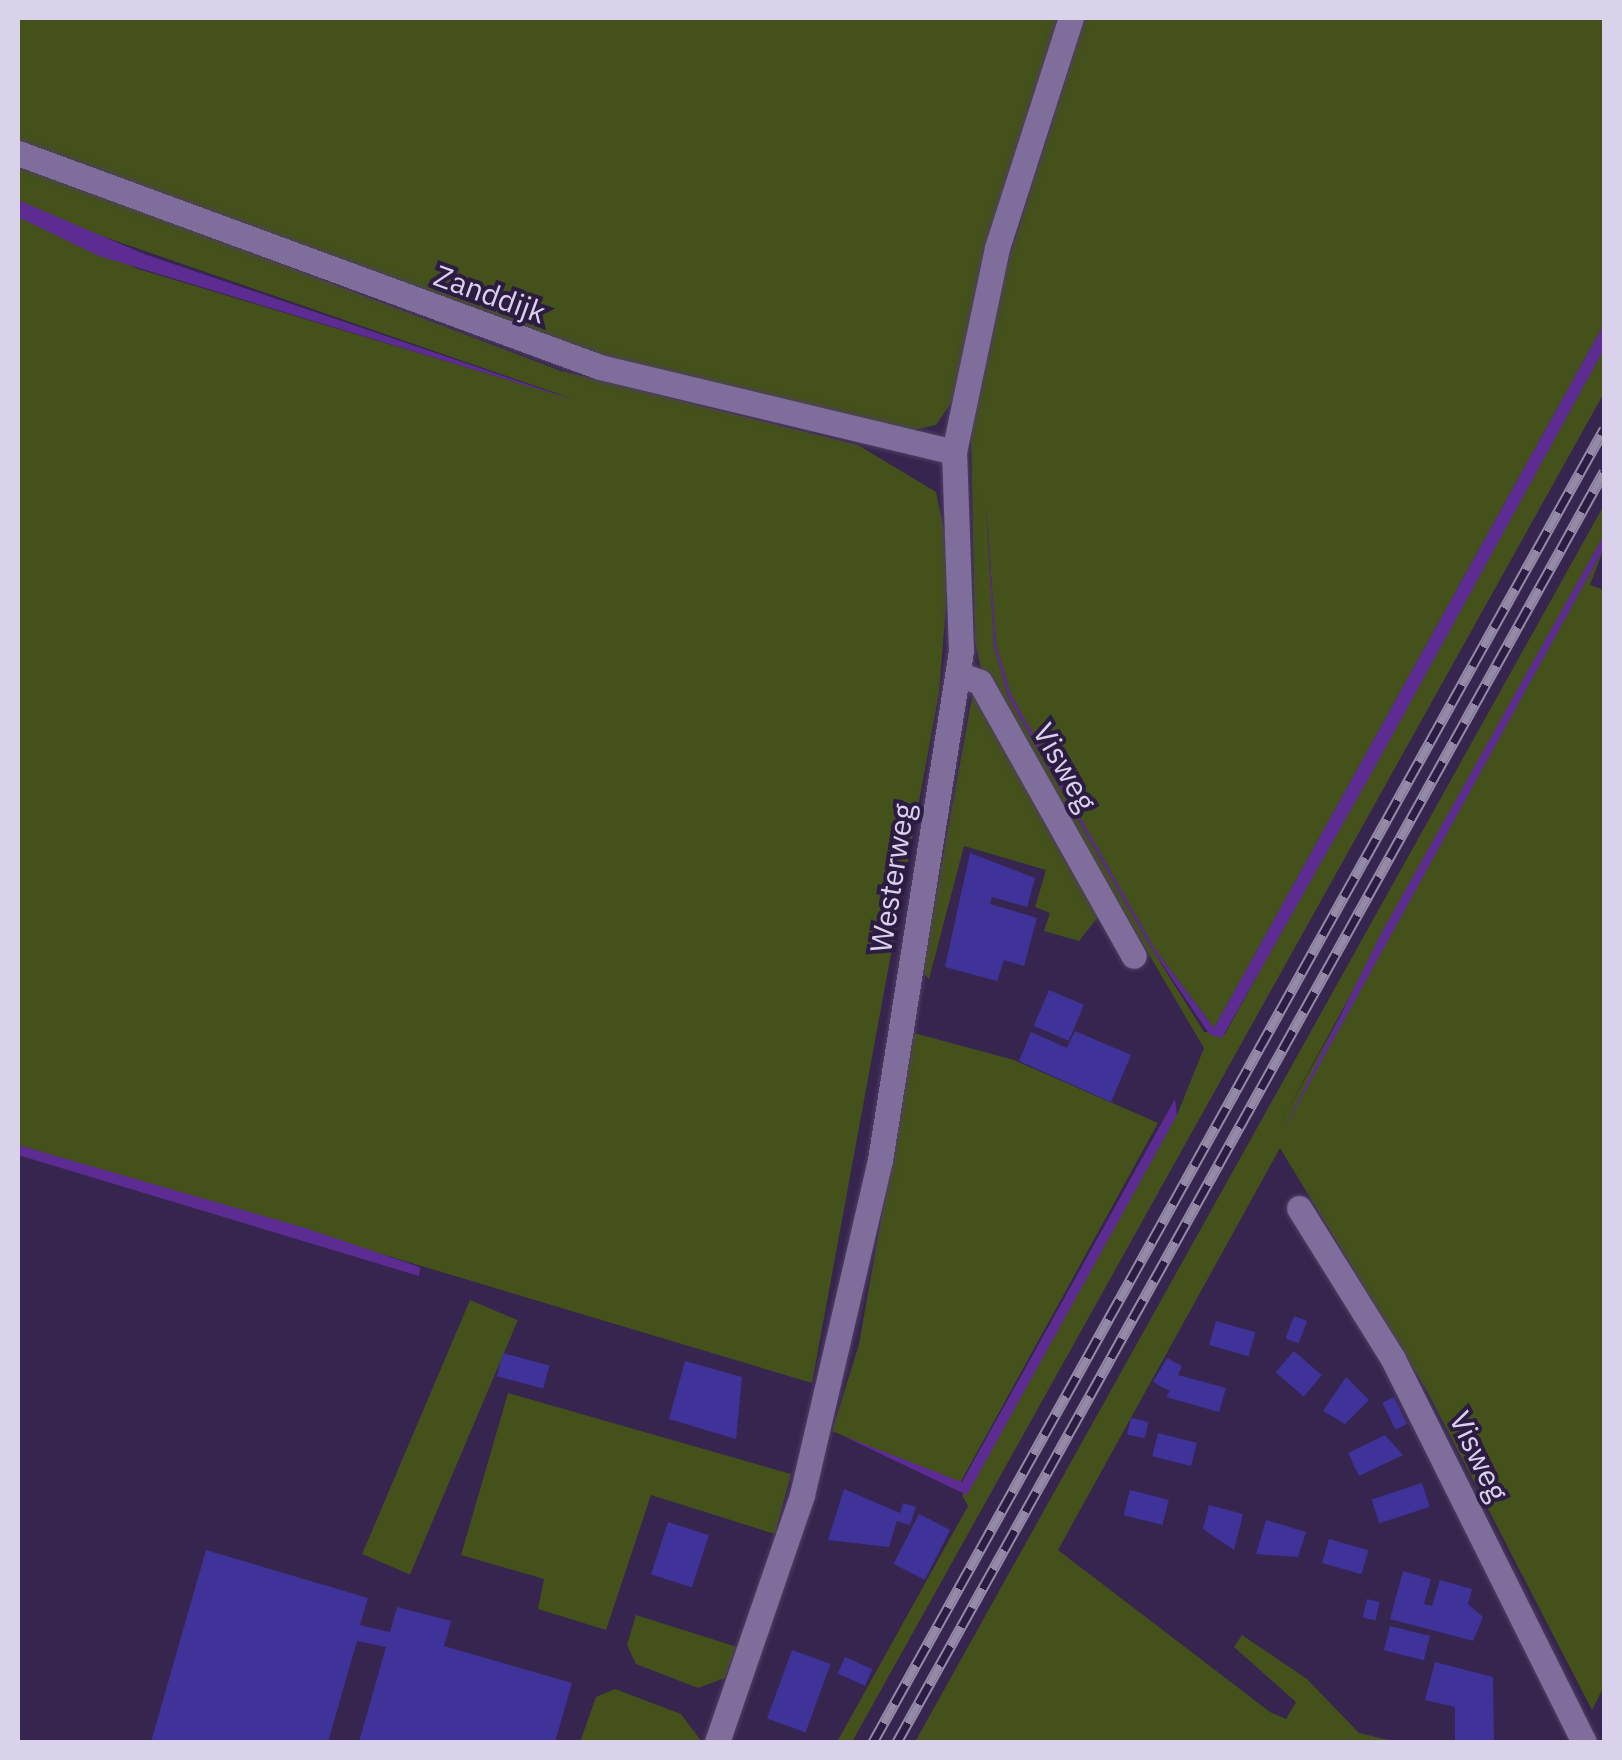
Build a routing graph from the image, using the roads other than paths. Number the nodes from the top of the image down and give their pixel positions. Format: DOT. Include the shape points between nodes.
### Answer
graph roads {
  1 [pos="1071,18"];
  2 [pos="18,154"];
  3 [pos="954,452"];
  4 [pos="958,674"];
  5 [pos="1134,956"];
  6 [pos="1298,1208"];
  7 [pos="717,1742"];
  8 [pos="1584,1742"];
  1 -- 3 [label="street, Westerweg" via="1002,230"];
  2 -- 3 [label="street, Zanddijk" via="600,367"];
  3 -- 4 [label="street, Westerweg" via="964,558"];
  4 -- 5 [label="street, Visweg" via="980,682"];
  4 -- 7 [label="street, Westerweg" via="851,1298 802,1495"];
  6 -- 8 [label="street, Visweg" via="1407,1386"];
}
